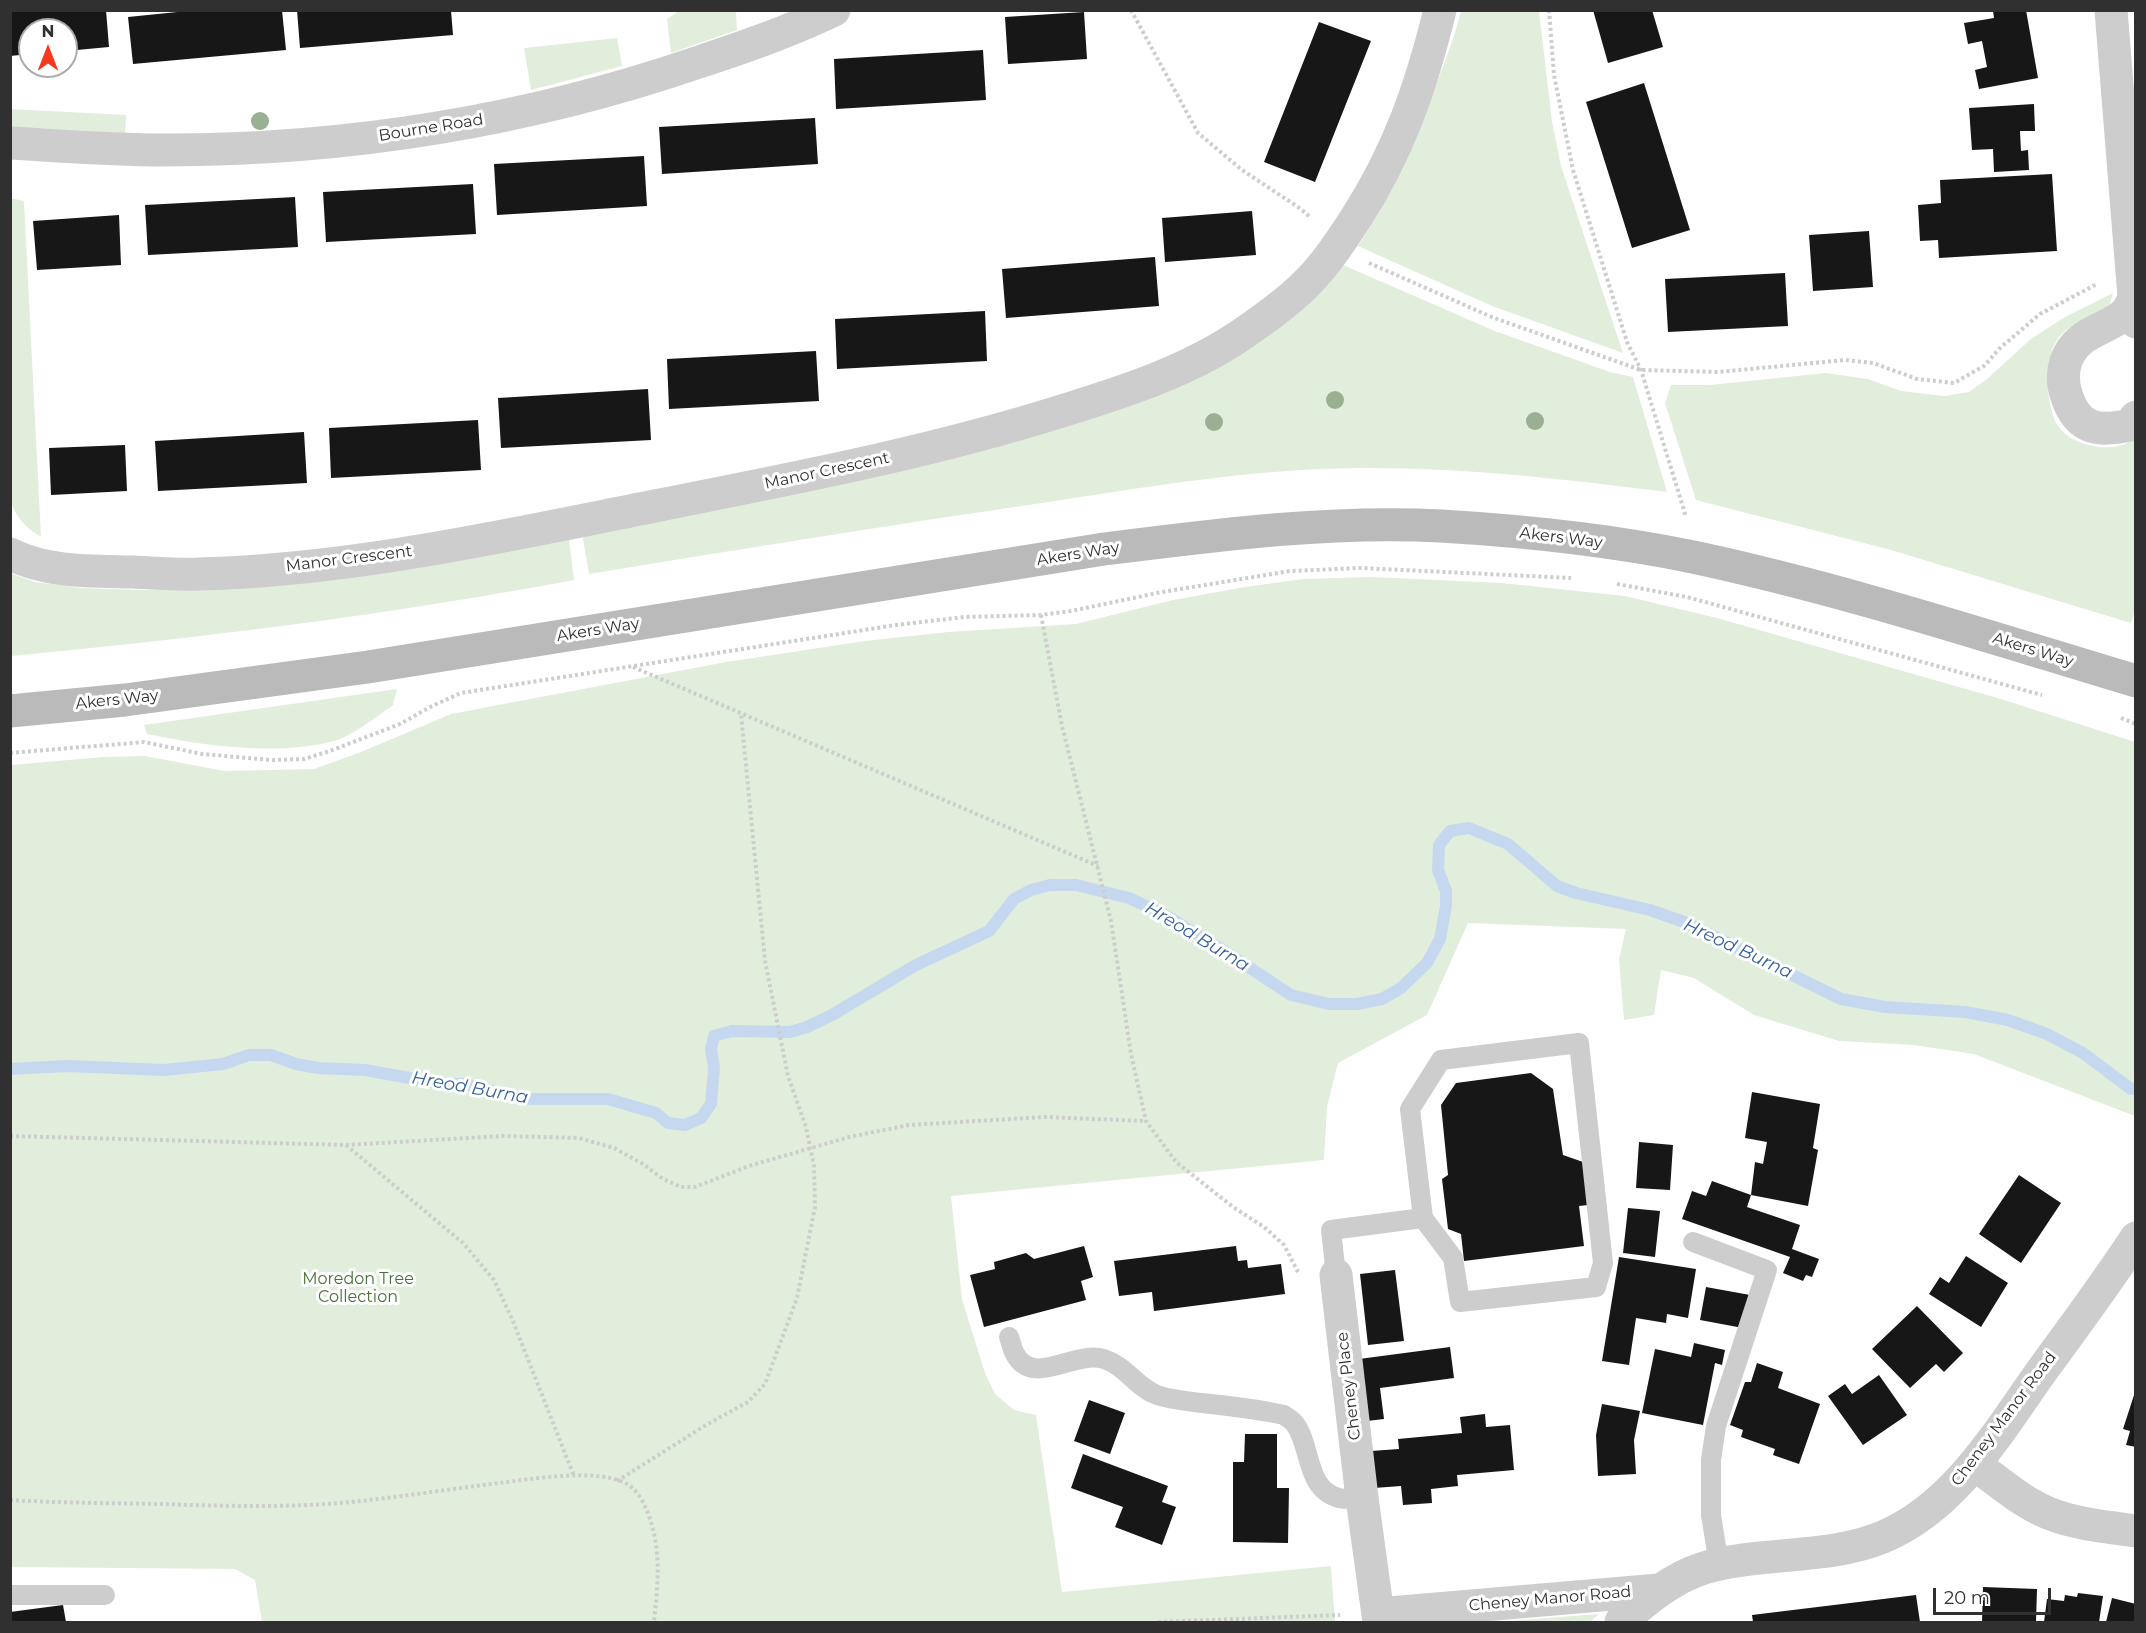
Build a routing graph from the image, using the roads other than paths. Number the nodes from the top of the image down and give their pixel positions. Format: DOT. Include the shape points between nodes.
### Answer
graph roads {
  1 [pos="834,10"];
  2 [pos="1440,10"];
  3 [pos="2111,10"];
  4 [pos="10,143"];
  5 [pos="2134,300"];
  6 [pos="2136,417"];
  7 [pos="10,554"];
  8 [pos="2136,681"];
  9 [pos="10,711"];
  10 [pos="1423,1218"];
  11 [pos="2136,1238"];
  12 [pos="1693,1242"];
  13 [pos="1336,1275"];
  14 [pos="1009,1337"];
  15 [pos="1974,1464"];
  16 [pos="1362,1498"];
  17 [pos="2136,1531"];
  18 [pos="1719,1565"];
  19 [pos="1659,1590"];
  20 [pos="10,1595"];
  21 [pos="105,1595"];
  22 [pos="1379,1618"];
  23 [pos="1621,1623"];
  1 -- 4 [label="street, Bourne Road" via="757,42 610,90 429,130 214,149"];
  2 -- 7 [label="street, Manor Crescent" via="1416,97 1389,162 1340,244 1303,287 1240,336 1201,360 1103,399 865,464 371,559 198,574 72,571"];
  3 -- 5 [label="street"];
  5 -- 6 [label="street" via="2124,315 2090,332 2075,345 2066,362 2063,385 2077,418 2095,428 2130,425"];
  8 -- 9 [label="main road, Akers Way" via="1888,606 1691,556 1516,532 1381,525 1220,534 1104,549 368,667 125,700"];
  10 -- 10 [label="lane" via="1410,1109 1441,1060 1579,1043 1603,1263 1596,1287 1460,1302 1453,1258"];
  10 -- 13 [label="lane" via="1331,1230"];
  11 -- 15 [label="street, Cheney Manor Road"];
  12 -- 18 [label="lane" via="1767,1270 1716,1426 1711,1460 1711,1515"];
  13 -- 16 [label="street, Cheney Place"];
  14 -- 16 [label="lane" via="1024,1366 1036,1369 1097,1357 1118,1365 1142,1388 1169,1399 1284,1415 1300,1433 1314,1479 1339,1498"];
  15 -- 17 [label="street" via="2047,1513"];
  15 -- 18 [label="street, Cheney Manor Road" via="1925,1511 1882,1537"];
  16 -- 22 [label="street, Cheney Place"];
  18 -- 19 [label="street, Cheney Manor Road"];
  19 -- 22 [label="street, Cheney Manor Road"];
  19 -- 23 [label="street, Cheney Manor Road"];
  20 -- 21 [label="lane"];
}
